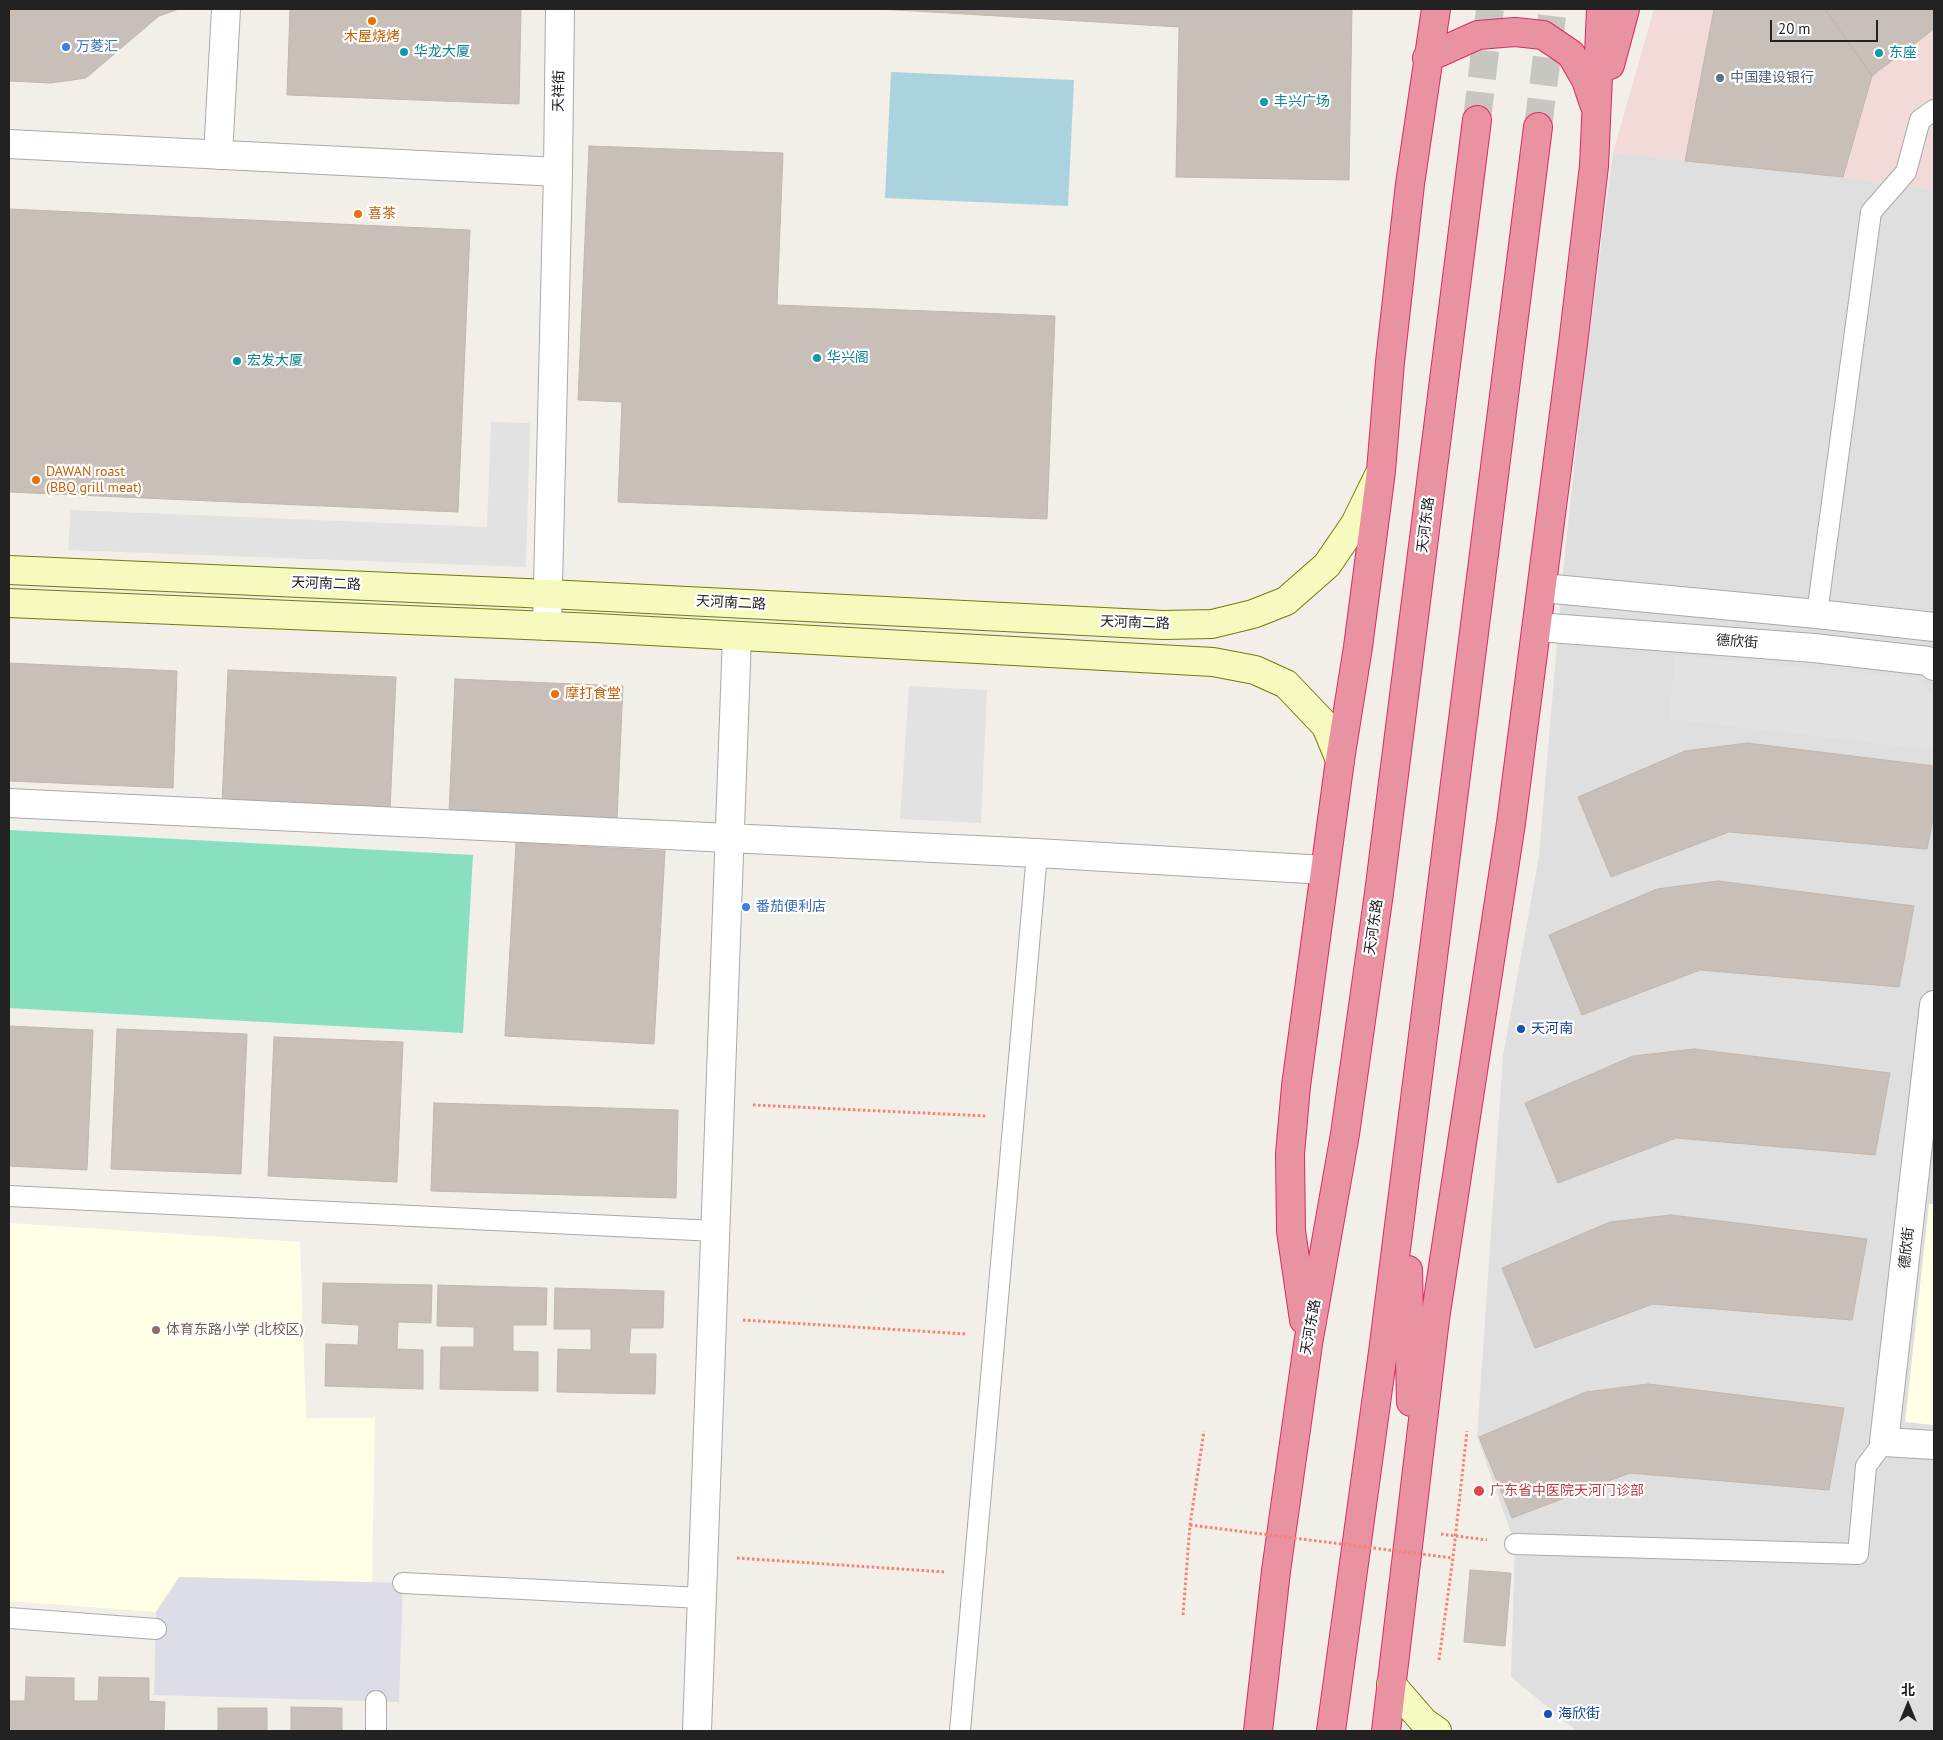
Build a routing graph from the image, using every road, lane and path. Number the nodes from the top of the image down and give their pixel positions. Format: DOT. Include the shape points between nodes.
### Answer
graph roads {
  1 [pos="226,9"];
  2 [pos="560,9"];
  3 [pos="1436,9"];
  4 [pos="1601,9"];
  5 [pos="1625,9"];
  6 [pos="1427,58"];
  7 [pos="1934,110"];
  8 [pos="1598,112"];
  9 [pos="1477,120"];
  10 [pos="1538,127"];
  11 [pos="9,144"];
  12 [pos="218,155"];
  13 [pos="558,172"];
  14 [pos="1381,471"];
  15 [pos="9,570"];
  16 [pos="1543,588"];
  17 [pos="548,594"];
  18 [pos="9,603"];
  19 [pos="1818,614"];
  20 [pos="547,626"];
  21 [pos="1537,627"];
  22 [pos="1934,627"];
  23 [pos="737,636"];
  24 [pos="1814,648"];
  25 [pos="1934,666"];
  26 [pos="1340,760"];
  27 [pos="9,803"];
  28 [pos="729,839"];
  29 [pos="1037,854"];
  30 [pos="1325,870"];
  31 [pos="1934,1004"];
  32 [pos="720,1103"];
  33 [pos="1014,1117"];
  34 [pos="1405,1175"];
  35 [pos="9,1196"];
  36 [pos="715,1231"];
  37 [pos="712,1318"];
  38 [pos="995,1335"];
  39 [pos="1308,1344"];
  40 [pos="1204,1431"];
  41 [pos="1467,1431"];
  42 [pos="1884,1442"];
  43 [pos="1934,1445"];
  44 [pos="1413,1496"];
  45 [pos="1190,1525"];
  46 [pos="1409,1530"];
  47 [pos="1515,1544"];
  48 [pos="704,1555"];
  49 [pos="1453,1558"];
  50 [pos="974,1574"];
  51 [pos="403,1583"];
  52 [pos="702,1598"];
  53 [pos="1183,1615"];
  54 [pos="9,1618"];
  55 [pos="156,1629"];
  56 [pos="1439,1660"];
  57 [pos="1391,1684"];
  58 [pos="376,1701"];
  59 [pos="1257,1729"];
  60 [pos="376,1731"];
  61 [pos="697,1731"];
  62 [pos="960,1731"];
  63 [pos="1331,1731"];
  64 [pos="1386,1731"];
  65 [pos="1437,1731"];
  1 -- 12 [label="street"];
  2 -- 13 [label="street, 天祥街"];
  3 -- 6 [label="highway"];
  4 -- 8 [label="highway"];
  5 -- 8 [label="highway"];
  6 -- 8 [label="highway" via="1478,35 1515,32 1543,35 1571,54 1586,80"];
  6 -- 14 [label="highway" via="1390,362"];
  7 -- 19 [label="lane" via="1920,120 1906,172 1871,212"];
  8 -- 16 [label="highway" via="1588,225"];
  9 -- 39 [label="highway, 天河东路" via="1378,902 1345,1134"];
  10 -- 34 [label="highway"];
  11 -- 12 [label="street"];
  12 -- 13 [label="street"];
  13 -- 17 [label="street, 天祥街"];
  14 -- 17 [label="street, 天河南二路" via="1356,524 1327,565 1286,601 1253,614 1212,624 1163,625"];
  14 -- 26 [label="highway"];
  15 -- 17 [label="street, 天河南二路"];
  16 -- 19 [label="street"];
  16 -- 21 [label="highway"];
  17 -- 20 [label="street, 天祥街"];
  18 -- 20 [label="street"];
  19 -- 22 [label="street"];
  19 -- 24 [label="street"];
  20 -- 23 [label="street"];
  21 -- 24 [label="street, 德欣街"];
  21 -- 44 [label="highway" via="1486,990 1436,1309"];
  23 -- 26 [label="street" via="1213,662 1255,670 1286,684 1305,702 1326,726"];
  23 -- 28 [label="street"];
  24 -- 25 [label="street, 德欣街" via="1928,661"];
  26 -- 30 [label="highway"];
  27 -- 28 [label="street"];
  28 -- 29 [label="street"];
  28 -- 32 [label="street"];
  29 -- 30 [label="street"];
  29 -- 33 [label="lane"];
  30 -- 39 [label="highway" via="1290,1154 1291,1232"];
  31 -- 42 [label="street, 德欣街"];
  32 -- 33 [label="path"];
  32 -- 36 [label="street"];
  33 -- 38 [label="lane"];
  34 -- 44 [label="highway"];
  34 -- 63 [label="highway"];
  35 -- 36 [label="lane"];
  36 -- 37 [label="street"];
  37 -- 38 [label="path"];
  37 -- 48 [label="street"];
  38 -- 50 [label="lane"];
  39 -- 59 [label="highway, 天河东路"];
  40 -- 45 [label="path"];
  41 -- 49 [label="path, bridge"];
  42 -- 43 [label="street"];
  42 -- 47 [label="lane" via="1866,1466 1858,1554"];
  44 -- 46 [label="highway"];
  45 -- 49 [label="path, bridge"];
  45 -- 53 [label="path"];
  46 -- 47 [label="path"];
  46 -- 57 [label="highway"];
  48 -- 50 [label="path"];
  48 -- 52 [label="street"];
  49 -- 56 [label="path, bridge"];
  50 -- 62 [label="lane"];
  51 -- 52 [label="lane"];
  52 -- 61 [label="street"];
  54 -- 55 [label="lane"];
  57 -- 64 [label="highway"];
  57 -- 65 [label="street" via="1424,1722"];
  58 -- 60 [label="lane"];
}
